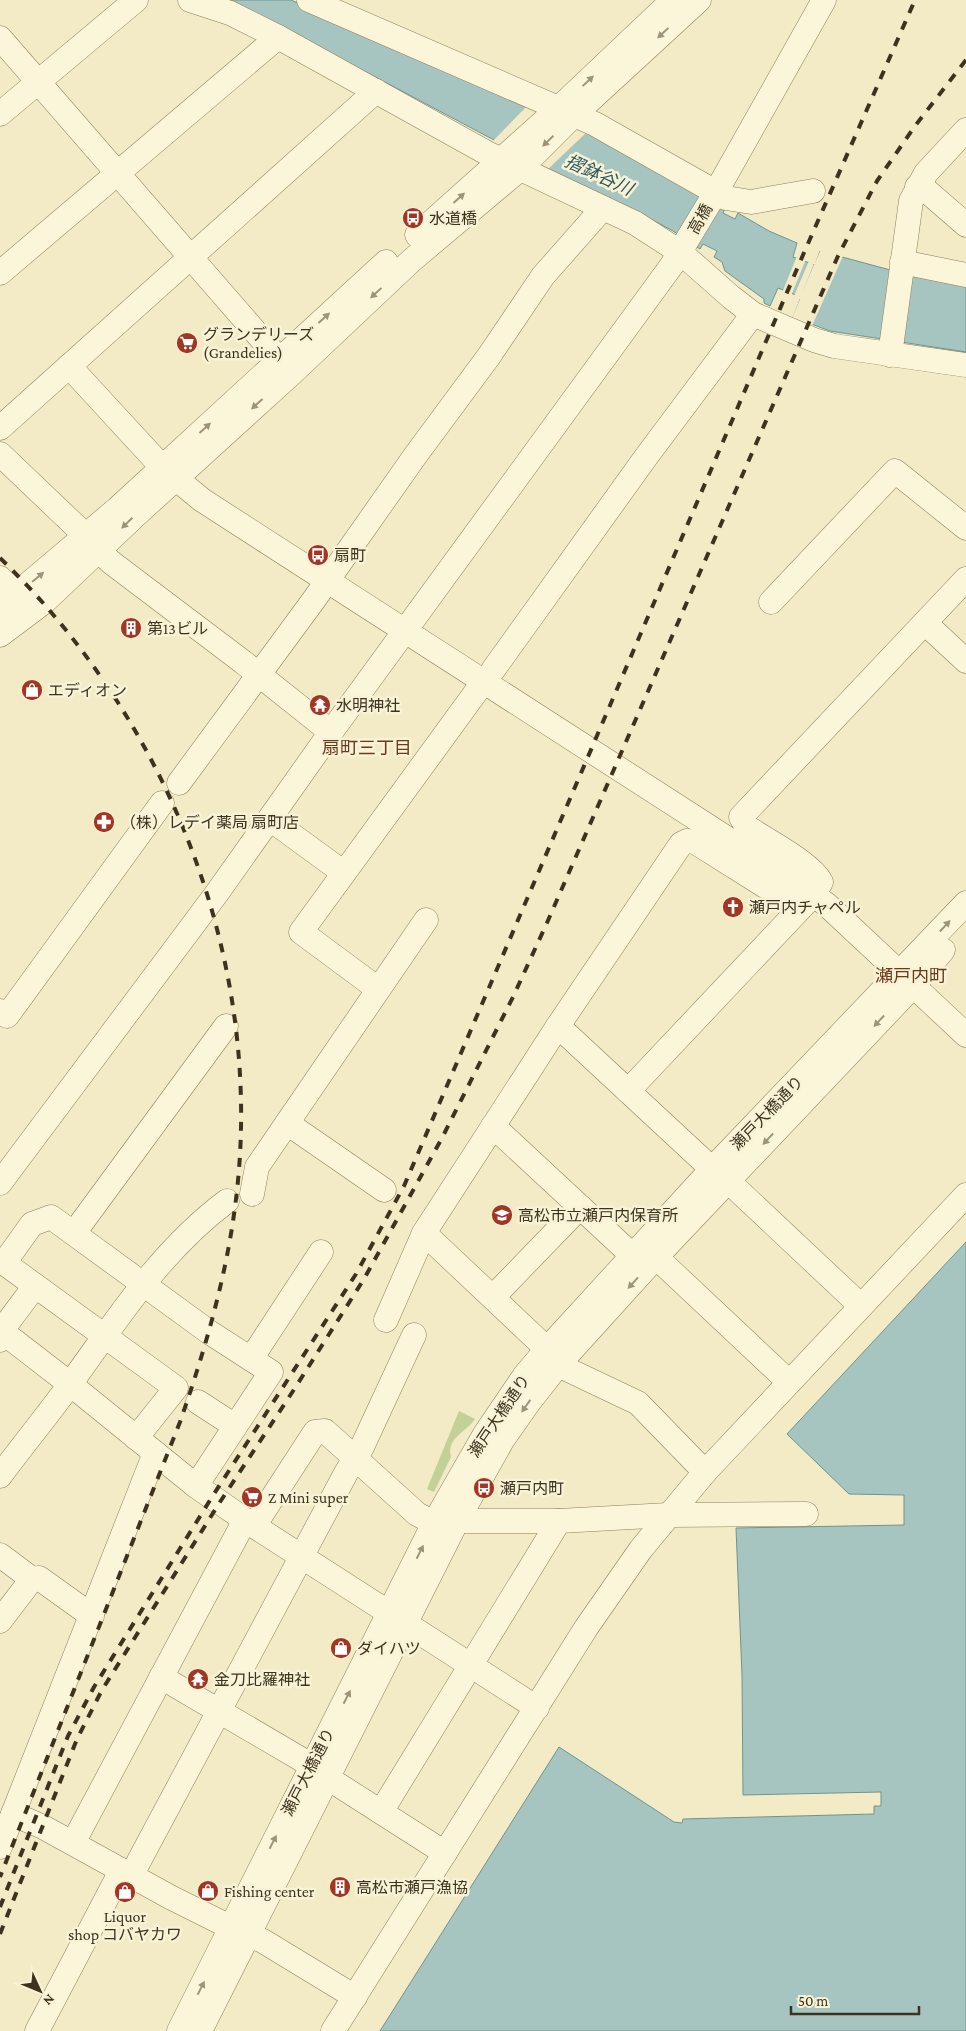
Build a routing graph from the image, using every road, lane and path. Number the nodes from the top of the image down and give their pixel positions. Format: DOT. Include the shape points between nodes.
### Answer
graph roads {
  1 [pos="136,0"];
  2 [pos="190,0"];
  3 [pos="309,0"];
  4 [pos="674,0"];
  5 [pos="699,0"];
  6 [pos="824,0"];
  7 [pos="278,37"];
  8 [pos="0,38"];
  9 [pos="39,82"];
  10 [pos="376,91"];
  11 [pos="0,114"];
  12 [pos="563,115"];
  13 [pos="966,130"];
  14 [pos="515,160"];
  15 [pos="118,172"];
  16 [pos="917,187"];
  17 [pos="813,191"];
  18 [pos="714,195"];
  19 [pos="608,211"];
  20 [pos="966,225"];
  21 [pos="683,247"];
  22 [pos="192,257"];
  23 [pos="902,266"];
  24 [pos="0,273"];
  25 [pos="966,275"];
  26 [pos="753,314"];
  27 [pos="890,348"];
  28 [pos="279,359"];
  29 [pos="966,365"];
  30 [pos="69,366"];
  31 [pos="0,428"];
  32 [pos="0,454"];
  33 [pos="169,473"];
  34 [pos="966,528"];
  35 [pos="93,544"];
  36 [pos="0,578"];
  37 [pos="966,579"];
  38 [pos="327,581"];
  39 [pos="8,601"];
  40 [pos="770,602"];
  41 [pos="925,623"];
  42 [pos="406,630"];
  43 [pos="0,635"];
  44 [pos="966,661"];
  45 [pos="492,670"];
  46 [pos="260,675"];
  47 [pos="476,692"];
  48 [pos="332,732"];
  49 [pos="179,783"];
  50 [pos="162,803"];
  51 [pos="270,819"];
  52 [pos="344,873"];
  53 [pos="807,902"];
  54 [pos="966,903"];
  55 [pos="426,920"];
  56 [pos="966,927"];
  57 [pos="906,980"];
  58 [pos="378,989"];
  59 [pos="0,1011"];
  60 [pos="226,1026"];
  61 [pos="558,1026"];
  62 [pos="966,1036"];
  63 [pos="628,1091"];
  64 [pos="287,1123"];
  65 [pos="493,1126"];
  66 [pos="720,1175"];
  67 [pos="0,1183"];
  68 [pos="384,1190"];
  69 [pos="252,1194"];
  70 [pos="966,1195"];
  71 [pos="227,1201"];
  72 [pos="580,1206"];
  73 [pos="74,1233"];
  74 [pos="424,1233"];
  75 [pos="321,1252"];
  76 [pos="633,1256"];
  77 [pos="656,1257"];
  78 [pos="2,1262"];
  79 [pos="143,1283"];
  80 [pos="35,1286"];
  81 [pos="493,1297"];
  82 [pos="861,1306"];
  83 [pos="386,1320"];
  84 [pos="1,1334"];
  85 [pos="414,1335"];
  86 [pos="104,1336"];
  87 [pos="552,1357"];
  88 [pos="251,1360"];
  89 [pos="790,1382"];
  90 [pos="70,1384"];
  91 [pos="198,1402"];
  92 [pos="235,1426"];
  93 [pos="136,1438"];
  94 [pos="155,1453"];
  95 [pos="356,1457"];
  96 [pos="705,1472"];
  97 [pos="0,1476"];
  98 [pos="196,1486"];
  99 [pos="806,1514"];
  100 [pos="668,1516"];
  101 [pos="559,1521"];
  102 [pos="446,1522"];
  103 [pos="250,1523"];
  104 [pos="0,1555"];
  105 [pos="302,1556"];
  106 [pos="32,1579"];
  107 [pos="92,1616"];
  108 [pos="397,1618"];
  109 [pos="0,1621"];
  110 [pos="472,1666"];
  111 [pos="162,1678"];
  112 [pos="536,1708"];
  113 [pos="218,1710"];
  114 [pos="319,1772"];
  115 [pos="381,1812"];
  116 [pos="13,1814"];
  117 [pos="73,1844"];
  118 [pos="0,1847"];
  119 [pos="445,1853"];
  120 [pos="126,1873"];
  121 [pos="240,1931"];
  122 [pos="354,1997"];
  123 [pos="37,2031"];
  124 [pos="178,2031"];
  125 [pos="200,2031"];
  126 [pos="333,2031"];
  1 -- 9 [label="street"];
  2 -- 7 [label="street" via="230,13"];
  3 -- 12 [label="street"];
  12 -- 4 [label="street, one-way"];
  5 -- 12 [label="street, one-way"];
  6 -- 18 [label="street, 高橋"];
  7 -- 10 [label="street"];
  7 -- 15 [label="street"];
  8 -- 9 [label="street"];
  9 -- 11 [label="street"];
  9 -- 15 [label="street"];
  10 -- 14 [label="street"];
  10 -- 22 [label="street"];
  12 -- 14 [label="street"];
  12 -- 18 [label="street" via="595,124"];
  13 -- 16 [label="street"];
  14 -- 19 [label="street"];
  28 -- 14 [label="street, one-way"];
  14 -- 33 [label="street, one-way" via="292,373"];
  15 -- 22 [label="street"];
  15 -- 24 [label="street"];
  16 -- 20 [label="street" via="928,192"];
  16 -- 23 [label="street" via="911,201"];
  17 -- 18 [label="street" via="750,202"];
  18 -- 21 [label="street, 高橋"];
  19 -- 21 [label="street"];
  19 -- 38 [label="street" via="543,276"];
  21 -- 26 [label="street" via="730,297"];
  21 -- 42 [label="street, 高橋"];
  22 -- 28 [label="street"];
  22 -- 30 [label="street"];
  23 -- 25 [label="street"];
  23 -- 27 [label="street"];
  26 -- 27 [label="street" via="828,344"];
  26 -- 45 [label="street"];
  27 -- 29 [label="street"];
  33 -- 28 [label="street, one-way" via="184,447"];
  30 -- 31 [label="street"];
  30 -- 33 [label="street"];
  32 -- 35 [label="street"];
  33 -- 35 [label="street, one-way"];
  33 -- 35 [label="street" via="162,482 130,496"];
  33 -- 38 [label="street" via="202,500"];
  34 -- 40 [label="street" via="895,471"];
  39 -- 35 [label="street, one-way"];
  35 -- 43 [label="street" via="44,602"];
  35 -- 46 [label="street" via="117,567"];
  36 -- 39 [label="street"];
  37 -- 41 [label="street"];
  38 -- 42 [label="street"];
  38 -- 46 [label="street"];
  41 -- 44 [label="street"];
  41 -- 53 [label="street" via="741,817 747,827 818,876 821,882"];
  42 -- 48 [label="street, 高橋"];
  42 -- 53 [label="street"];
  46 -- 48 [label="street"];
  46 -- 49 [label="street"];
  47 -- 52 [label="street"];
  48 -- 51 [label="street, 高橋"];
  50 -- 59 [label="street" via="7,1016"];
  51 -- 52 [label="street"];
  51 -- 67 [label="street, 高橋"];
  52 -- 58 [label="street" via="301,932"];
  53 -- 57 [label="street" via="826,904"];
  53 -- 61 [label="street" via="695,842 687,841 681,844"];
  53 -- 63 [label="street"];
  57 -- 54 [label="street, 瀬戸大橋通り, one-way"];
  55 -- 58 [label="street"];
  56 -- 57 [label="street, 瀬戸大橋通り"];
  57 -- 62 [label="street"];
  57 -- 66 [label="street, 瀬戸大橋通り"];
  58 -- 64 [label="street"];
  60 -- 73 [label="street"];
  61 -- 63 [label="street"];
  61 -- 65 [label="street"];
  63 -- 66 [label="street"];
  64 -- 68 [label="street"];
  64 -- 69 [label="street" via="257,1167"];
  65 -- 72 [label="street"];
  65 -- 74 [label="street"];
  66 -- 76 [label="street, 瀬戸大橋通り"];
  66 -- 77 [label="street, 瀬戸大橋通り"];
  66 -- 82 [label="street"];
  70 -- 82 [label="street"];
  71 -- 79 [label="street" via="202,1220"];
  72 -- 76 [label="street"];
  72 -- 81 [label="street"];
  73 -- 78 [label="street" via="52,1217 32,1224"];
  73 -- 79 [label="street"];
  74 -- 81 [label="street"];
  74 -- 83 [label="street"];
  75 -- 88 [label="street"];
  76 -- 87 [label="street, 瀬戸大橋通り"];
  77 -- 87 [label="street, 瀬戸大橋通り, one-way"];
  77 -- 89 [label="street"];
  78 -- 80 [label="street"];
  79 -- 86 [label="street"];
  79 -- 88 [label="street"];
  80 -- 84 [label="street"];
  80 -- 86 [label="street"];
  81 -- 87 [label="street"];
  82 -- 89 [label="street"];
  84 -- 90 [label="street"];
  85 -- 95 [label="street"];
  86 -- 90 [label="street"];
  86 -- 93 [label="street" via="176,1388"];
  87 -- 96 [label="street" via="638,1403"];
  87 -- 102 [label="street, 瀬戸大橋通り" via="525,1375 485,1434"];
  88 -- 92 [label="street" via="271,1372"];
  89 -- 96 [label="street"];
  90 -- 93 [label="street"];
  90 -- 97 [label="street"];
  91 -- 92 [label="street"];
  92 -- 98 [label="street"];
  93 -- 94 [label="street"];
  94 -- 98 [label="street"];
  94 -- 107 [label="street"];
  95 -- 102 [label="street" via="417,1514"];
  95 -- 103 [label="street" via="325,1432 315,1432"];
  95 -- 105 [label="street"];
  96 -- 100 [label="street"];
  98 -- 103 [label="street"];
  99 -- 100 [label="street"];
  100 -- 101 [label="street"];
  100 -- 112 [label="street" via="586,1628"];
  101 -- 102 [label="street"];
  101 -- 110 [label="street"];
  102 -- 108 [label="street, 瀬戸大橋通り"];
  103 -- 105 [label="street"];
  103 -- 111 [label="street"];
  104 -- 106 [label="street"];
  105 -- 108 [label="street"];
  105 -- 113 [label="street"];
  106 -- 107 [label="street" via="39,1578"];
  106 -- 109 [label="street"];
  107 -- 116 [label="street"];
  108 -- 110 [label="street"];
  108 -- 114 [label="street, 瀬戸大橋通り"];
  110 -- 112 [label="street"];
  110 -- 115 [label="street"];
  111 -- 113 [label="street"];
  111 -- 117 [label="street"];
  112 -- 119 [label="street"];
  113 -- 114 [label="street"];
  113 -- 120 [label="street"];
  114 -- 115 [label="street"];
  114 -- 121 [label="street, 瀬戸大橋通り"];
  115 -- 119 [label="street"];
  116 -- 117 [label="street"];
  116 -- 118 [label="street"];
  117 -- 120 [label="street"];
  119 -- 122 [label="street"];
  120 -- 121 [label="street"];
  120 -- 123 [label="street"];
  121 -- 122 [label="street" via="263,1941"];
  124 -- 121 [label="street, 瀬戸大橋通り, one-way"];
  121 -- 125 [label="street, 瀬戸大橋通り"];
  122 -- 126 [label="street"];
}
